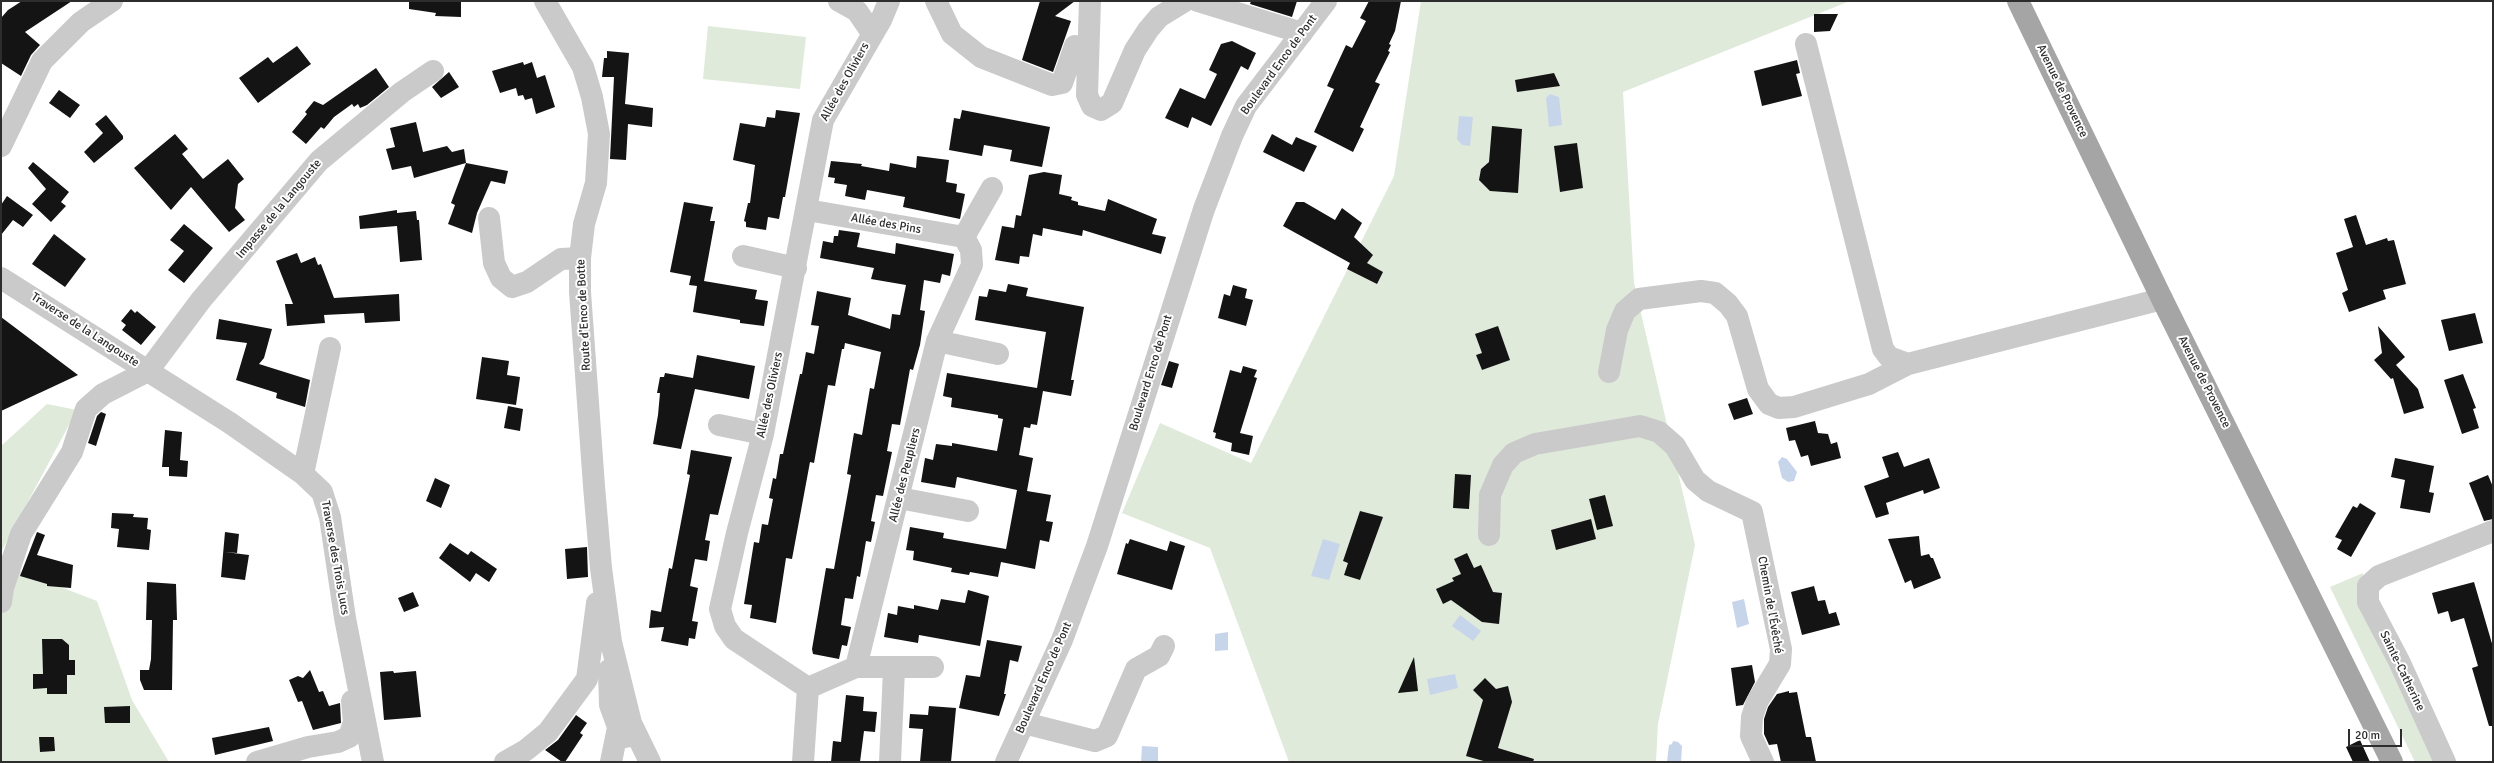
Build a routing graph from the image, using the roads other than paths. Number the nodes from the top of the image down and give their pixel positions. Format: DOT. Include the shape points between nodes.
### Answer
graph roads {
  1 [pos="112,1"];
  2 [pos="545,1"];
  3 [pos="838,1"];
  4 [pos="890,1"];
  5 [pos="900,1"];
  6 [pos="936,1"];
  7 [pos="1090,1"];
  8 [pos="1185,1"];
  9 [pos="1198,1"];
  10 [pos="1326,1"];
  11 [pos="2018,1"];
  12 [pos="872,33"];
  13 [pos="1302,33"];
  14 [pos="1806,44"];
  15 [pos="1075,46"];
  16 [pos="433,71"];
  17 [pos="1,146"];
  18 [pos="992,188"];
  19 [pos="807,210"];
  20 [pos="489,218"];
  21 [pos="964,238"];
  22 [pos="743,256"];
  23 [pos="580,258"];
  24 [pos="796,268"];
  25 [pos="1,278"];
  26 [pos="2162,299"];
  27 [pos="937,341"];
  28 [pos="330,348"];
  29 [pos="998,354"];
  30 [pos="1908,364"];
  31 [pos="148,371"];
  32 [pos="1609,372"];
  33 [pos="719,425"];
  34 [pos="763,434"];
  35 [pos="303,474"];
  36 [pos="899,498"];
  37 [pos="968,511"];
  38 [pos="2493,531"];
  39 [pos="1490,535"];
  40 [pos="601,568"];
  41 [pos="1,602"];
  42 [pos="345,618"];
  43 [pos="611,642"];
  44 [pos="1164,646"];
  45 [pos="856,667"];
  46 [pos="933,667"];
  47 [pos="894,669"];
  48 [pos="808,688"];
  49 [pos="624,696"];
  50 [pos="1024,723"];
  51 [pos="618,727"];
  52 [pos="257,762"];
  53 [pos="373,762"];
  54 [pos="505,762"];
  55 [pos="611,762"];
  56 [pos="645,762"];
  57 [pos="650,762"];
  58 [pos="803,762"];
  59 [pos="890,762"];
  60 [pos="1006,762"];
  61 [pos="1763,762"];
  62 [pos="2392,762"];
  63 [pos="2445,762"];
  1 -- 17 [label="street" via="82,22 42,60"];
  2 -- 23 [label="street, Route d'Enco de Botte" via="582,67 592,97 599,134 596,183 584,224"];
  3 -- 12 [label="street" via="857,11"];
  4 -- 5 [label="street, Allée des Oliviers"];
  4 -- 12 [label="street, Allée des Oliviers"];
  6 -- 15 [label="street" via="952,34 980,57 1052,85 1062,84"];
  7 -- 8 [label="street" via="1087,95 1092,106 1101,110 1112,103 1135,50 1148,30 1159,17"];
  9 -- 13 [label="street"];
  10 -- 13 [label="street, Boulevard Enco de Pont"];
  11 -- 26 [label="main road, Avenue de Provence"];
  12 -- 19 [label="street, Allée des Oliviers" via="823,120"];
  13 -- 50 [label="street, Boulevard Enco de Pont" via="1246,106 1232,136 1204,209 1097,546 1062,640"];
  14 -- 30 [label="street" via="1883,349 1889,356"];
  16 -- 31 [label="street, Impasse de la Langouste" via="402,92 319,161 201,300"];
  18 -- 21 [label="street"];
  19 -- 21 [label="street, Allée des Pins"];
  19 -- 24 [label="street, Allée des Oliviers"];
  20 -- 23 [label="street" via="494,263 501,278 512,288 527,282 561,259"];
  21 -- 27 [label="street, Allée des Peupliers" via="971,250 972,265"];
  22 -- 24 [label="street"];
  23 -- 40 [label="street, Route d'Enco de Botte" via="580,292"];
  24 -- 34 [label="street, Allée des Oliviers"];
  25 -- 31 [label="street, Traverse de la Langouste"];
  26 -- 30 [label="street"];
  26 -- 62 [label="main road, Avenue de Provence"];
  27 -- 29 [label="street"];
  27 -- 36 [label="street, Allée des Peupliers"];
  28 -- 35 [label="street"];
  30 -- 32 [label="street" via="1870,384 1794,407 1779,408 1769,404 1758,389 1737,316 1728,304 1715,294 1701,291 1639,299 1625,311 1617,330"];
  31 -- 35 [label="street, Traverse des Trois Lucs"];
  31 -- 41 [label="street, Traverse de la Langouste" via="103,394 86,409 72,452 22,534 3,588"];
  33 -- 34 [label="street"];
  34 -- 48 [label="street, Allée des Oliviers" via="736,533 720,609 725,626 734,639"];
  35 -- 42 [label="street, Traverse des Trois Lucs" via="322,492 330,517"];
  36 -- 37 [label="street"];
  36 -- 45 [label="street, Allée des Peupliers"];
  38 -- 63 [label="street, Sainte-Catherine" via="2379,576 2368,586 2368,602 2399,661"];
  39 -- 61 [label="street, Chemin de l'Évêché" via="1490,495 1503,465 1514,453 1534,444 1640,426 1659,432 1675,446 1695,480 1708,491 1752,512 1781,649 1780,664 1757,702 1752,716 1751,736"];
  40 -- 43 [label="street, Route d'Enco de Botte"];
  40 -- 54 [label="street" via="588,679 548,732 526,750"];
  42 -- 52 [label="street" via="336,640 353,714 354,722 349,737"];
  42 -- 53 [label="street, Traverse des Trois Lucs"];
  43 -- 49 [label="street, Route d'Enco de Botte"];
  43 -- 51 [label="street, Route d'Enco de Botte" via="610,705"];
  44 -- 50 [label="street" via="1159,656 1136,669 1107,736 1095,741"];
  45 -- 47 [label="street"];
  45 -- 48 [label="street"];
  46 -- 47 [label="street"];
  47 -- 59 [label="street"];
  48 -- 58 [label="street"];
  49 -- 51 [label="street, Route d'Enco de Botte"];
  49 -- 57 [label="street" via="631,723"];
  50 -- 60 [label="street, Boulevard Enco de Pont"];
  51 -- 55 [label="street, Route d'Enco de Botte"];
  51 -- 56 [label="street"];
}
